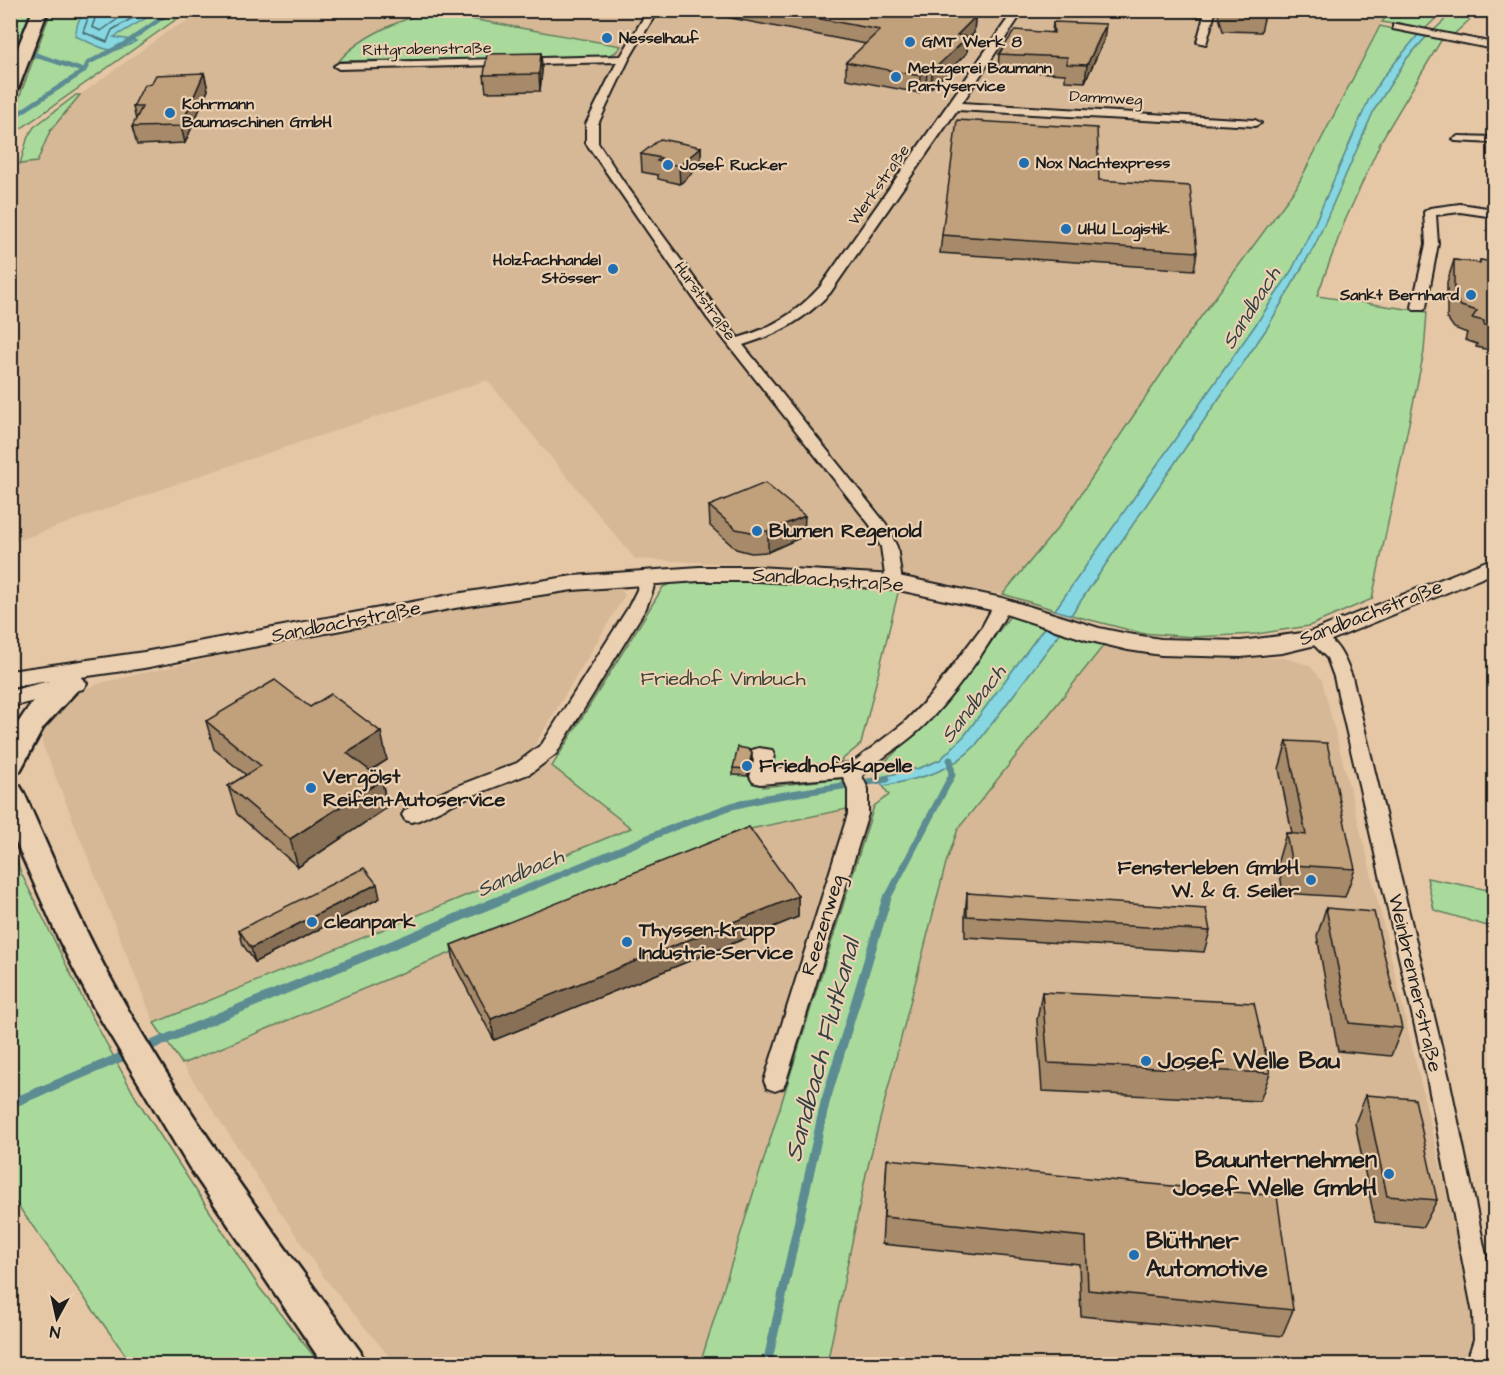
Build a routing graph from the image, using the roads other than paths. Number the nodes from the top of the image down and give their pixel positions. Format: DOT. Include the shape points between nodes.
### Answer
graph roads {
  1 [pos="41,10"];
  2 [pos="653,10"];
  3 [pos="1019,10"];
  4 [pos="1170,10"];
  5 [pos="1397,27"];
  6 [pos="1202,42"];
  7 [pos="1494,46"];
  8 [pos="624,59"];
  9 [pos="339,66"];
  10 [pos="10,89"];
  11 [pos="954,106"];
  12 [pos="1255,123"];
  13 [pos="1459,139"];
  14 [pos="1494,140"];
  15 [pos="1494,213"];
  16 [pos="1419,308"];
  17 [pos="736,343"];
  18 [pos="1494,565"];
  19 [pos="646,576"];
  20 [pos="894,582"];
  21 [pos="1002,605"];
  22 [pos="1316,638"];
  23 [pos="144,660"];
  24 [pos="10,678"];
  25 [pos="68,686"];
  26 [pos="10,699"];
  27 [pos="759,755"];
  28 [pos="10,764"];
  29 [pos="856,778"];
  30 [pos="10,793"];
  31 [pos="412,815"];
  32 [pos="775,1082"];
  33 [pos="1491,1340"];
  34 [pos="346,1365"];
  35 [pos="1479,1365"];
  1 -- 10 [label="main road"];
  2 -- 8 [label="street, Hurststraße"];
  3 -- 11 [label="street, Werkstraße"];
  4 -- 6 [label="street" via="1210,13"];
  5 -- 7 [label="street"];
  8 -- 9 [label="street, Rittgrabenstraße"];
  8 -- 17 [label="street, Hurststraße" via="592,124 592,142"];
  11 -- 12 [label="street, Dammweg"];
  11 -- 17 [label="street, Werkstraße" via="807,311 786,326"];
  13 -- 14 [label="street"];
  15 -- 16 [label="street" via="1460,208 1430,212 1432,244"];
  17 -- 20 [label="street, Hurststraße" via="878,524 889,547"];
  18 -- 22 [label="street, Sandbachstraße"];
  19 -- 20 [label="street, Sandbachstraße" via="757,574"];
  19 -- 23 [label="street, Sandbachstraße" via="455,601"];
  19 -- 31 [label="street" via="637,608 549,749 524,768"];
  20 -- 21 [label="street, Sandbachstraße"];
  21 -- 22 [label="street, Sandbachstraße" via="1078,629 1161,647 1201,650 1282,645"];
  21 -- 29 [label="street" via="990,629 936,700"];
  22 -- 33 [label="street, Weinbrennerstraße" via="1335,655 1343,677 1438,1078"];
  23 -- 24 [label="street, Sandbachstraße"];
  23 -- 25 [label="street, Sandbachstraße"];
  25 -- 26 [label="street, Sandbachstraße"];
  25 -- 28 [label="main road" via="43,706 28,726"];
  27 -- 29 [label="street" via="765,755 760,777"];
  29 -- 32 [label="street, Reezenweg" via="858,814"];
  30 -- 34 [label="main road" via="48,882 120,1026 211,1173"];
  33 -- 35 [label="street, Weinbrennerstraße"];
}
